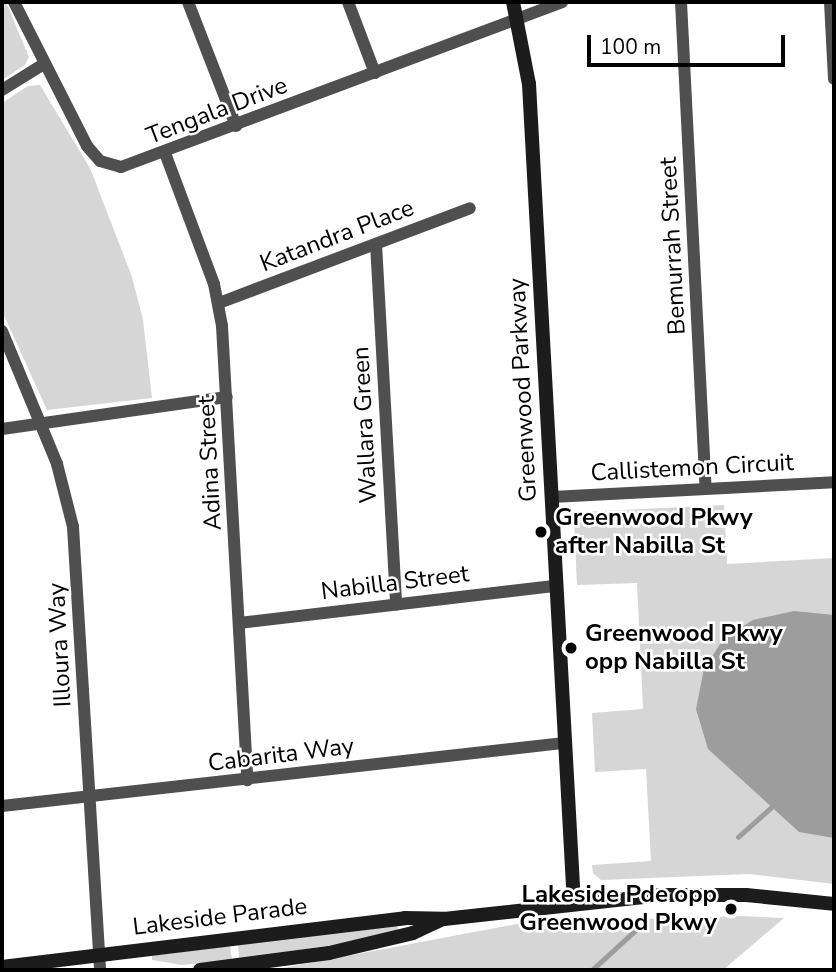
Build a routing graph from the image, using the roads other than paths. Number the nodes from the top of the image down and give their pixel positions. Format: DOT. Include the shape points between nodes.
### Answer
graph roads {
  1 [pos="14,2"];
  2 [pos="188,2"];
  3 [pos="348,2"];
  4 [pos="513,2"];
  5 [pos="562,2"];
  6 [pos="681,2"];
  7 [pos="830,2"];
  8 [pos="518,18"];
  9 [pos="44,64"];
  10 [pos="375,73"];
  11 [pos="834,79"];
  12 [pos="2,90"];
  13 [pos="236,126"];
  14 [pos="165,153"];
  15 [pos="470,208"];
  16 [pos="376,244"];
  17 [pos="219,303"];
  18 [pos="2,331"];
  19 [pos="227,397"];
  20 [pos="40,423"];
  21 [pos="2,429"];
  22 [pos="834,482"];
  23 [pos="706,488"];
  24 [pos="552,497"];
  25 [pos="556,586"];
  26 [pos="396,604"];
  27 [pos="239,623"];
  28 [pos="564,743"];
  29 [pos="247,780"];
  30 [pos="89,799"];
  31 [pos="2,806"];
  32 [pos="575,904"];
  33 [pos="834,904"];
  34 [pos="444,919"];
  35 [pos="98,955"];
  36 [pos="2,969"];
  37 [pos="100,970"];
  38 [pos="200,970"];
  1 -- 9 [label="street, Tengala Drive"];
  2 -- 13 [label="street"];
  3 -- 10 [label="street"];
  4 -- 8 [label="street, Greenwood Parkway"];
  5 -- 8 [label="street"];
  6 -- 23 [label="street, Bemurrah Street"];
  7 -- 11 [label="street"];
  8 -- 10 [label="street, Tengala Drive"];
  8 -- 24 [label="street, Greenwood Parkway" via="529,84"];
  9 -- 12 [label="street"];
  9 -- 14 [label="street, Tengala Drive" via="87,146 100,161 131,166"];
  10 -- 13 [label="street, Tengala Drive"];
  13 -- 14 [label="street, Tengala Drive"];
  14 -- 17 [label="street, Adina Street"];
  15 -- 16 [label="street, Katandra Place"];
  16 -- 17 [label="street, Katandra Place"];
  16 -- 26 [label="street, Wallara Green"];
  17 -- 19 [label="street, Adina Street"];
  18 -- 20 [label="street, Illoura Way"];
  19 -- 20 [label="street"];
  19 -- 27 [label="street, Adina Street"];
  20 -- 21 [label="street"];
  20 -- 30 [label="street, Illoura Way" via="61,475 73,527"];
  22 -- 23 [label="street, Callistemon Circuit"];
  23 -- 24 [label="street, Callistemon Circuit"];
  24 -- 25 [label="street, Greenwood Parkway"];
  25 -- 26 [label="street, Nabilla Street"];
  25 -- 28 [label="street, Greenwood Parkway"];
  26 -- 27 [label="street, Nabilla Street"];
  27 -- 29 [label="street, Adina Street"];
  28 -- 29 [label="street, Cabarita Way"];
  28 -- 32 [label="street, Greenwood Parkway"];
  29 -- 30 [label="street, Cabarita Way"];
  30 -- 31 [label="street, Cabarita Way"];
  30 -- 35 [label="street, Illoura Way"];
  32 -- 33 [label="street, Lakeside Parade" via="716,893"];
  32 -- 34 [label="street, Lakeside Parade"];
  34 -- 35 [label="street, Lakeside Parade" via="405,918"];
  34 -- 38 [label="street, Lakeside Parade" via="413,933 329,953"];
  35 -- 36 [label="street, Lakeside Parade"];
  35 -- 37 [label="street, Illoura Way"];
}
